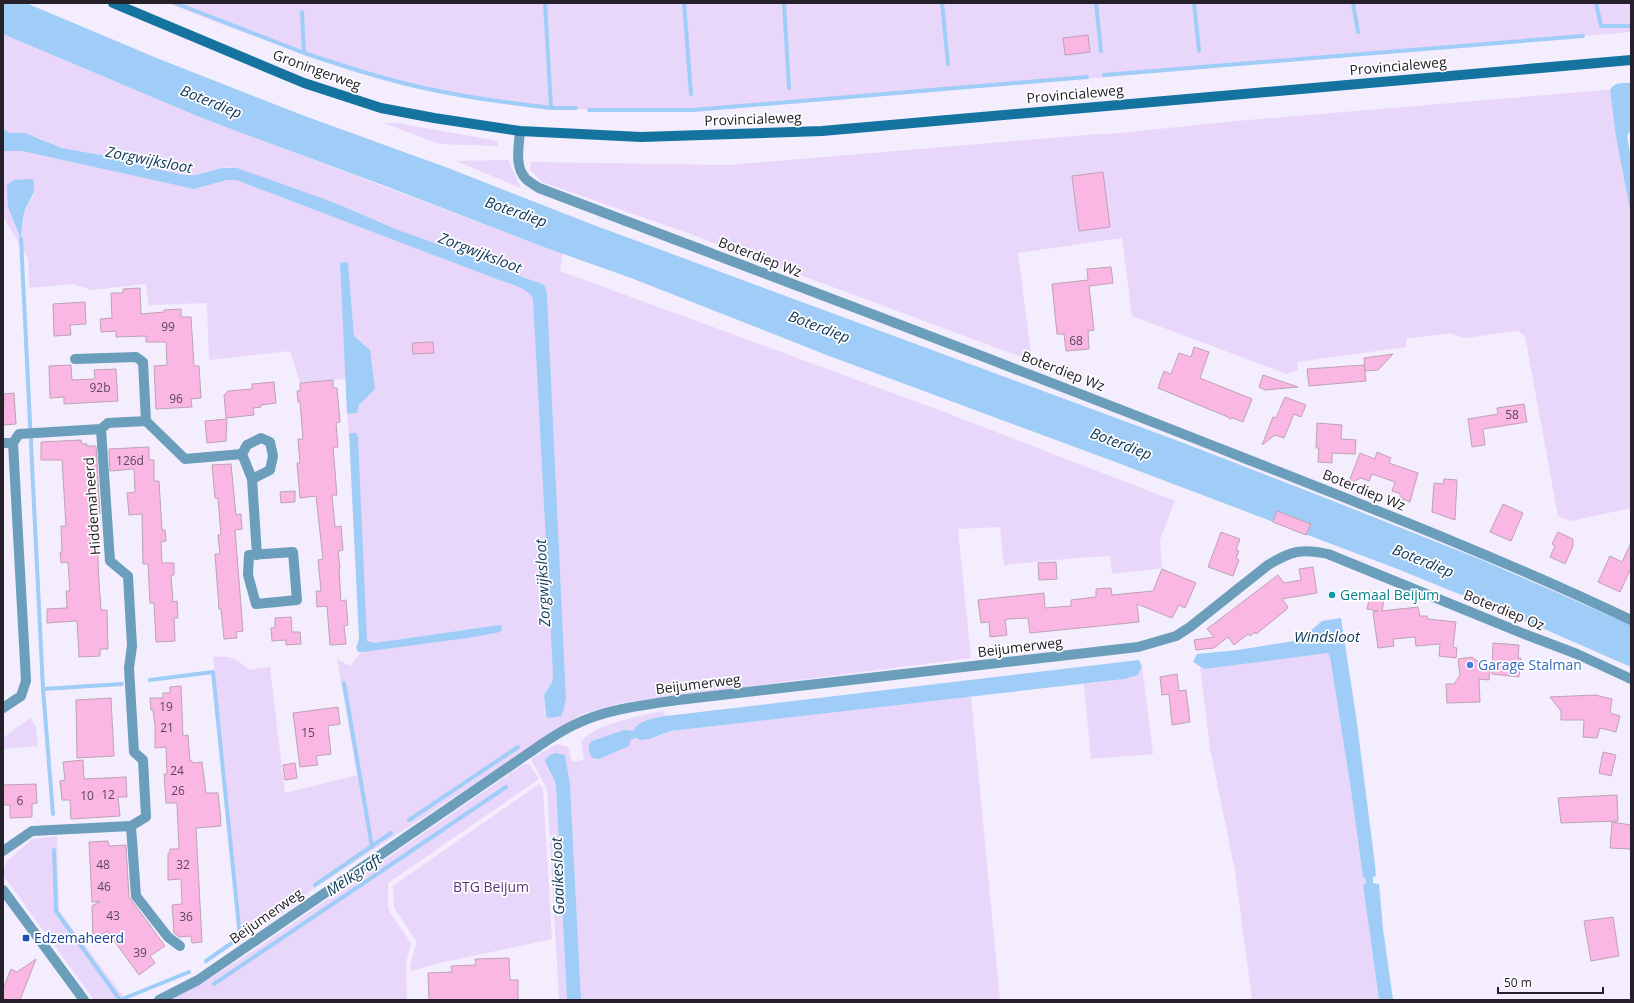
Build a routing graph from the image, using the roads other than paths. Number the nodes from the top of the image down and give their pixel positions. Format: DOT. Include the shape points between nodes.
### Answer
graph roads {
  1 [pos="113,3"];
  2 [pos="1631,60"];
  3 [pos="520,131"];
  4 [pos="75,359"];
  5 [pos="146,420"];
  6 [pos="101,429"];
  7 [pos="8,443"];
  8 [pos="242,454"];
  9 [pos="252,479"];
  10 [pos="1296,551"];
  11 [pos="257,555"];
  12 [pos="1631,620"];
  13 [pos="1631,679"];
  14 [pos="3,708"];
  15 [pos="131,826"];
  16 [pos="3,851"];
  17 [pos="3,890"];
  18 [pos="180,946"];
  19 [pos="84,1000"];
  20 [pos="159,1000"];
  1 -- 3 [label="main road, Groningerweg" via="304,83 381,108"];
  2 -- 3 [label="main road, Provincialeweg" via="822,131 641,137"];
  3 -- 12 [label="street, Boterdiep Wz" via="520,170 526,179 539,188 1030,373 1437,534 1560,586"];
  4 -- 5 [label="street" via="136,357 143,362"];
  5 -- 6 [label="street" via="108,423"];
  5 -- 8 [label="street" via="185,459"];
  6 -- 7 [label="street" via="19,434"];
  6 -- 15 [label="street, Hiddemaheerd" via="110,561 128,576 132,646 129,668 134,752 143,760 146,816"];
  7 -- 14 [label="street" via="26,681 21,696"];
  8 -- 9 [label="street"];
  8 -- 9 [label="street" via="247,445 261,438 270,442 273,456 270,470"];
  9 -- 11 [label="street"];
  10 -- 13 [label="street, Boterdiep Oz" via="1328,554 1577,654"];
  10 -- 20 [label="street, Beijumerweg" via="1268,565 1176,636 1138,647 678,700 599,715 576,724 526,755 198,980"];
  11 -- 11 [label="street" via="293,552 297,600 256,604 248,575 249,555"];
  15 -- 16 [label="street" via="32,831"];
  15 -- 18 [label="street" via="136,896 168,937"];
  17 -- 19 [label="street"];
}
